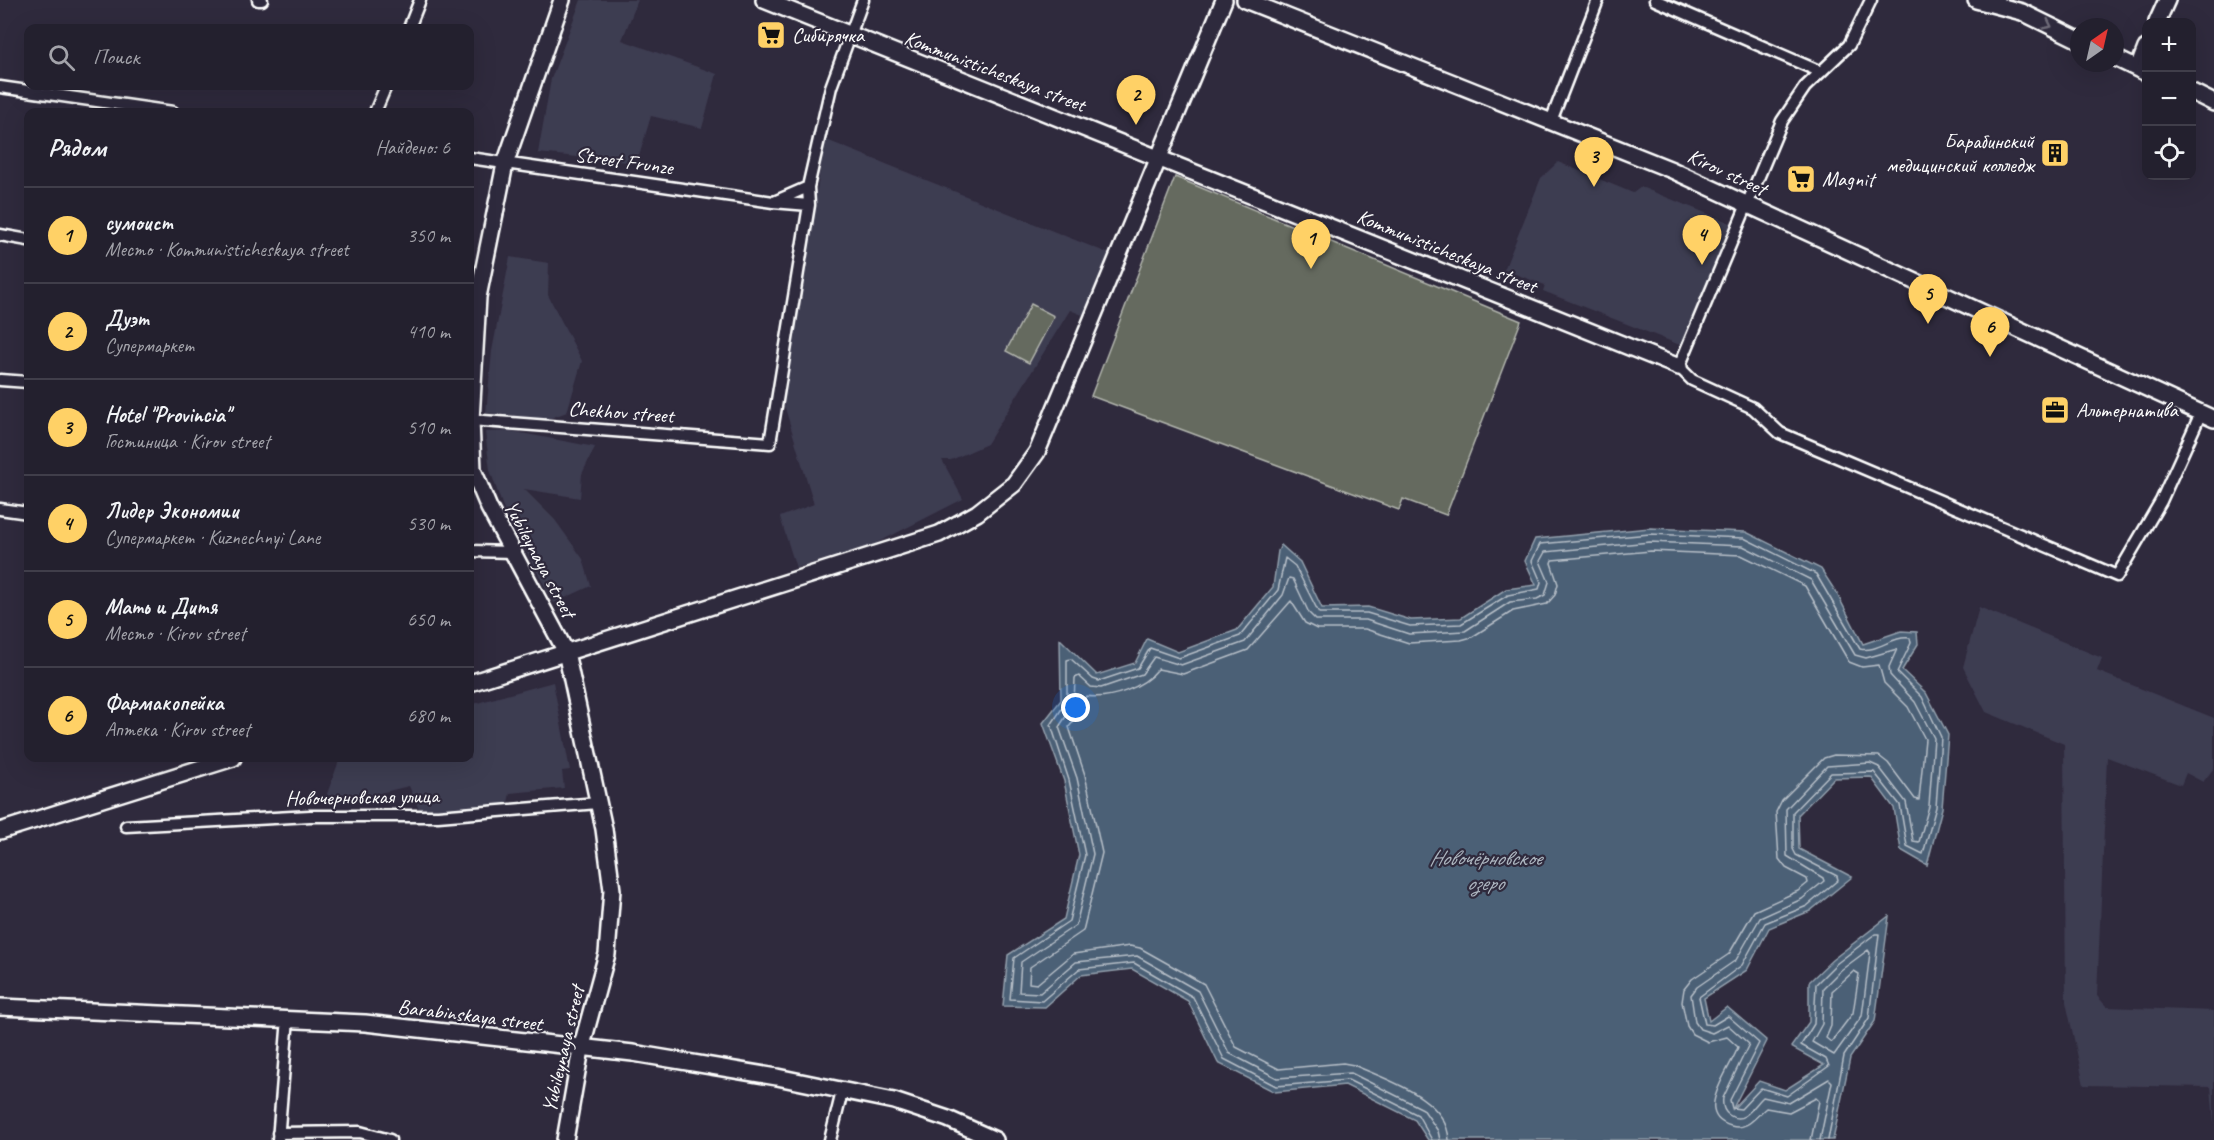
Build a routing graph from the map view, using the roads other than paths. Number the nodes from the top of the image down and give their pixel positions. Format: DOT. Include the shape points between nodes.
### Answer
graph roads {
  1 [pos="420,0"];
  2 [pos="562,0"];
  3 [pos="764,0"];
  4 [pos="863,0"];
  5 [pos="1224,0"];
  6 [pos="1245,0"];
  7 [pos="1598,0"];
  8 [pos="1655,0"];
  9 [pos="1871,0"];
  10 [pos="1976,0"];
  11 [pos="2167,0"];
  12 [pos="2159,18"];
  13 [pos="411,24"];
  14 [pos="849,36"];
  15 [pos="2070,36"];
  16 [pos="2124,62"];
  17 [pos="2142,71"];
  18 [pos="1821,72"];
  19 [pos="0,87"];
  20 [pos="384,90"];
  21 [pos="2196,94"];
  22 [pos="2214,102"];
  23 [pos="145,108"];
  24 [pos="377,108"];
  25 [pos="1551,121"];
  26 [pos="474,159"];
  27 [pos="1160,159"];
  28 [pos="505,164"];
  29 [pos="808,187"];
  30 [pos="773,202"];
  31 [pos="809,205"];
  32 [pos="1749,206"];
  33 [pos="0,235"];
  34 [pos="24,239"];
  35 [pos="474,296"];
  36 [pos="1679,367"];
  37 [pos="0,380"];
  38 [pos="24,382"];
  39 [pos="2207,416"];
  40 [pos="474,420"];
  41 [pos="474,472"];
  42 [pos="0,509"];
  43 [pos="24,512"];
  44 [pos="474,551"];
  45 [pos="514,552"];
  46 [pos="566,652"];
  47 [pos="474,682"];
  48 [pos="219,762"];
  49 [pos="598,803"];
  50 [pos="126,826"];
  51 [pos="0,831"];
  52 [pos="0,1007"];
  53 [pos="288,1018"];
  54 [pos="581,1048"];
  55 [pos="842,1092"];
  56 [pos="278,1136"];
  57 [pos="390,1140"];
  58 [pos="565,1140"];
  59 [pos="830,1140"];
  60 [pos="995,1140"];
  1 -- 13 [label="street"];
  2 -- 28 [label="street, Yubileynaya street"];
  3 -- 14 [label="street, Kommunisticheskaya street"];
  4 -- 14 [label="street"];
  5 -- 27 [label="street"];
  6 -- 25 [label="street, Kirov street"];
  7 -- 25 [label="street"];
  8 -- 18 [label="street"];
  9 -- 18 [label="street" via="1849,45"];
  10 -- 15 [label="street, one-way" via="2022,12"];
  11 -- 12 [label="street"];
  14 -- 27 [label="street, Kommunisticheskaya street"];
  14 -- 29 [label="street" via="831,87"];
  16 -- 17 [label="street"];
  18 -- 32 [label="street" via="1805,87 1782,121"];
  19 -- 23 [label="street"];
  20 -- 24 [label="street"];
  21 -- 22 [label="street"];
  25 -- 32 [label="street, Kirov street"];
  26 -- 28 [label="street, Street Frunze"];
  27 -- 36 [label="street, Kommunisticheskaya street"];
  27 -- 46 [label="street" via="1037,452 1014,484 977,513 939,534"];
  28 -- 30 [label="street, Street Frunze"];
  28 -- 35 [label="street, Yubileynaya street"];
  29 -- 30 [label="street"];
  29 -- 31 [label="street"];
  30 -- 31 [label="street, Street Frunze"];
  31 -- 40 [label="street, Chekhov street" via="770,443"];
  32 -- 36 [label="street"];
  32 -- 39 [label="street, Kirov street"];
  33 -- 34 [label="street"];
  36 -- 39 [label="street" via="1692,380 1754,408 1780,433 2117,576"];
  37 -- 38 [label="street"];
  41 -- 45 [label="street, Yubileynaya street"];
  42 -- 43 [label="street"];
  44 -- 45 [label="street"];
  45 -- 46 [label="street, Yubileynaya street"];
  46 -- 47 [label="street"];
  46 -- 49 [label="street, Yubileynaya street"];
  48 -- 51 [label="street"];
  49 -- 50 [label="street, Новочерновская улица" via="438,816 310,816"];
  49 -- 54 [label="street, Yubileynaya street" via="612,890 607,954"];
  52 -- 53 [label="street, Barabinskaya street"];
  53 -- 54 [label="street, Barabinskaya street"];
  53 -- 56 [label="street"];
  54 -- 55 [label="street, Barabinskaya street" via="777,1077"];
  54 -- 58 [label="street, Yubileynaya street"];
  55 -- 59 [label="street"];
  55 -- 60 [label="street, Barabinskaya street" via="894,1101"];
  56 -- 57 [label="street" via="360,1132"];
}
